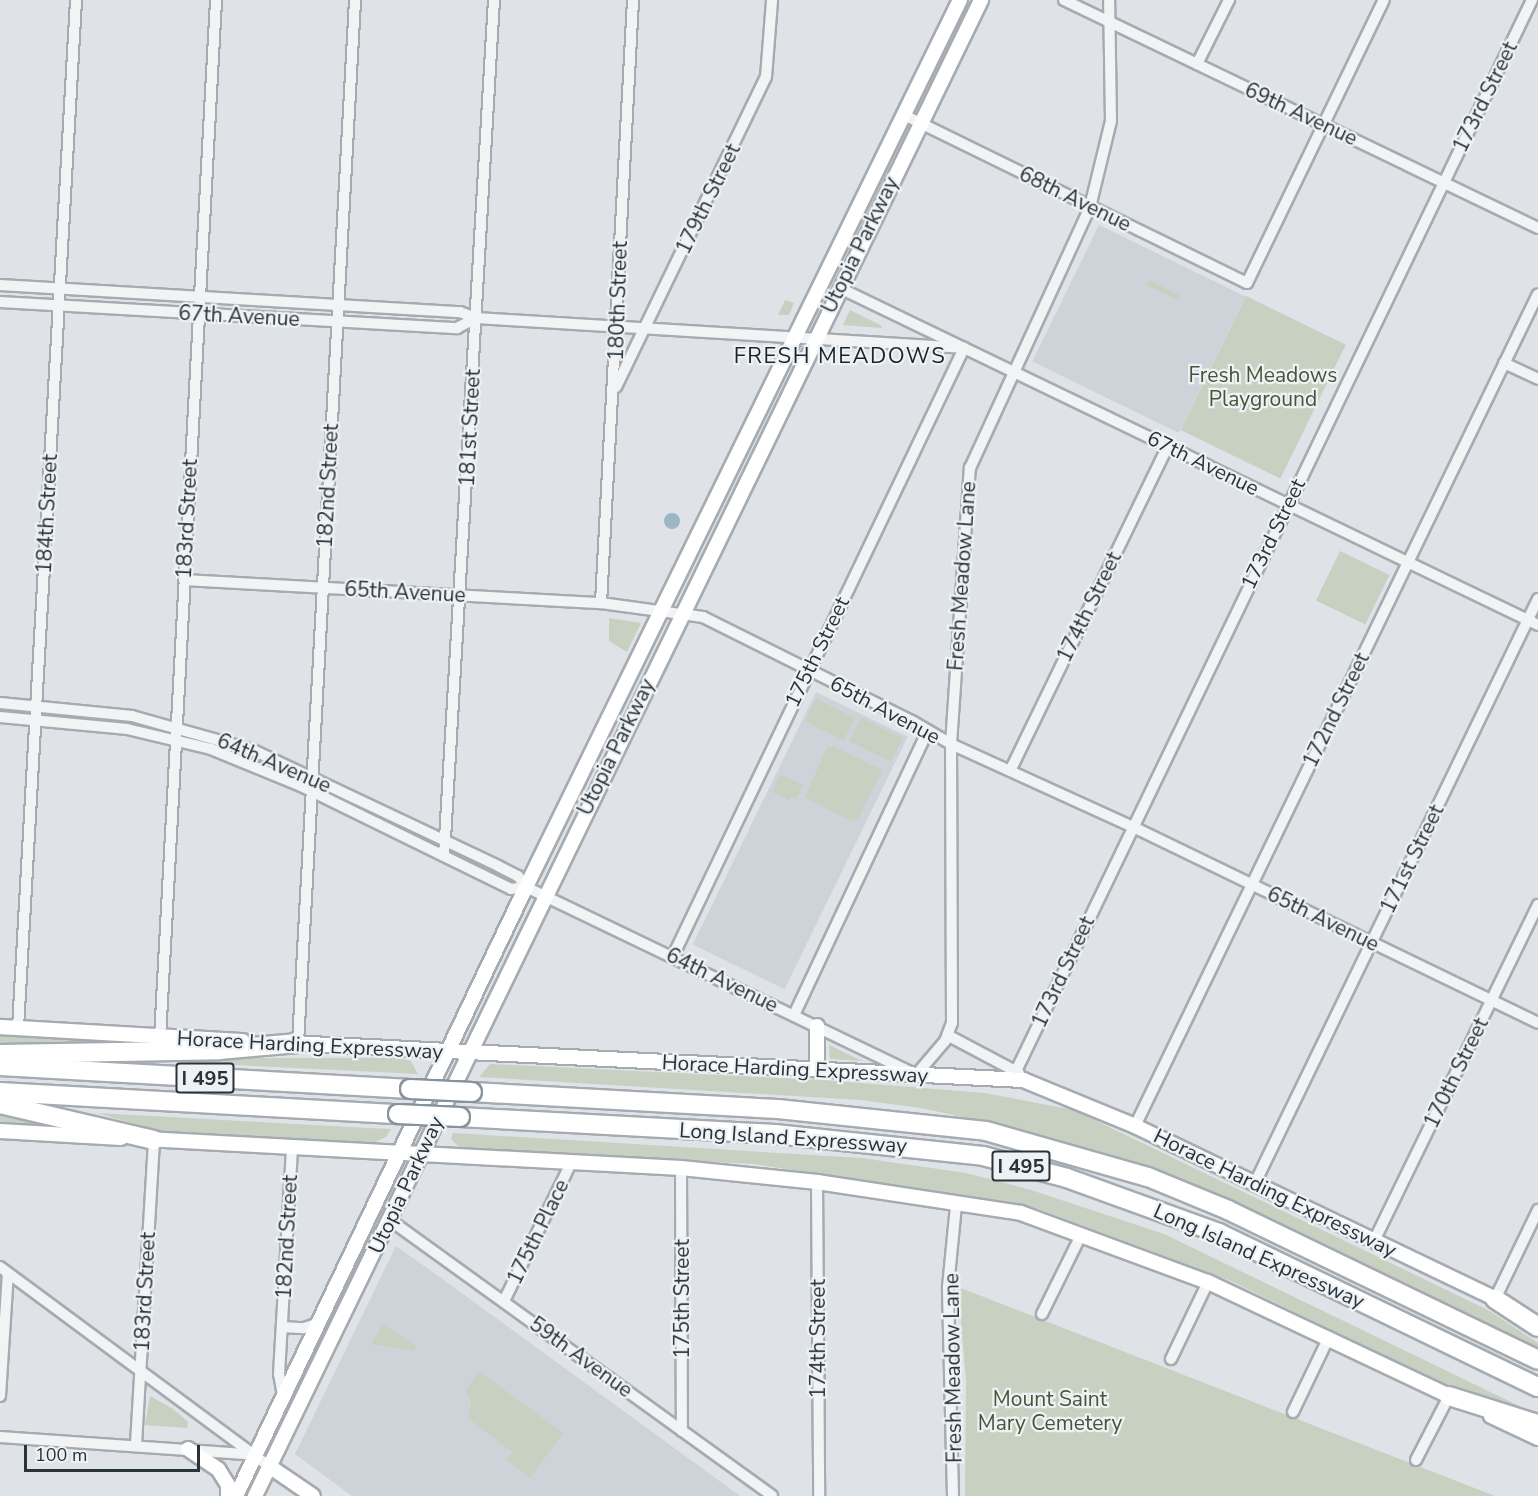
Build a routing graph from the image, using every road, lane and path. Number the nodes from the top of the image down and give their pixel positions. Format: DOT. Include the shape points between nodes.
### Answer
graph roads {
  1 [pos="76,0"];
  2 [pos="216,0"];
  3 [pos="355,0"];
  4 [pos="494,0"];
  5 [pos="633,0"];
  6 [pos="772,0"];
  7 [pos="960,0"];
  8 [pos="981,0"];
  9 [pos="1064,0"];
  10 [pos="1109,0"];
  11 [pos="1229,0"];
  12 [pos="1384,0"];
  13 [pos="1532,0"];
  14 [pos="1112,22"];
  15 [pos="1197,64"];
  16 [pos="902,114"];
  17 [pos="919,123"];
  18 [pos="1324,124"];
  19 [pos="1444,182"];
  20 [pos="1090,207"];
  21 [pos="1538,228"];
  22 [pos="0,285"];
  23 [pos="58,288"];
  24 [pos="840,288"];
  25 [pos="1538,294"];
  26 [pos="198,298"];
  27 [pos="0,302"];
  28 [pos="58,304"];
  29 [pos="338,305"];
  30 [pos="197,314"];
  31 [pos="476,318"];
  32 [pos="337,321"];
  33 [pos="616,326"];
  34 [pos="646,327"];
  35 [pos="796,336"];
  36 [pos="815,337"];
  37 [pos="964,348"];
  38 [pos="1504,363"];
  39 [pos="1015,372"];
  40 [pos="1538,379"];
  41 [pos="614,390"];
  42 [pos="1168,446"];
  43 [pos="1288,504"];
  44 [pos="1408,562"];
  45 [pos="184,580"];
  46 [pos="323,587"];
  47 [pos="461,595"];
  48 [pos="1538,600"];
  49 [pos="601,603"];
  50 [pos="662,611"];
  51 [pos="681,614"];
  52 [pos="1533,623"];
  53 [pos="808,669"];
  54 [pos="0,703"];
  55 [pos="37,705"];
  56 [pos="0,717"];
  57 [pos="37,719"];
  58 [pos="175,725"];
  59 [pos="927,732"];
  60 [pos="175,738"];
  61 [pos="951,744"];
  62 [pos="1011,769"];
  63 [pos="311,777"];
  64 [pos="310,790"];
  65 [pos="1131,826"];
  66 [pos="446,841"];
  67 [pos="444,856"];
  68 [pos="1251,884"];
  69 [pos="526,887"];
  70 [pos="544,896"];
  71 [pos="1538,905"];
  72 [pos="1372,942"];
  73 [pos="672,957"];
  74 [pos="1492,1001"];
  75 [pos="794,1015"];
  76 [pos="1538,1023"];
  77 [pos="817,1026"];
  78 [pos="0,1027"];
  79 [pos="18,1028"];
  80 [pos="948,1036"];
  81 [pos="160,1038"];
  82 [pos="297,1043"];
  83 [pos="449,1051"];
  84 [pos="469,1052"];
  85 [pos="0,1054"];
  86 [pos="0,1066"];
  87 [pos="817,1070"];
  88 [pos="916,1075"];
  89 [pos="1020,1075"];
  90 [pos="0,1092"];
  91 [pos="0,1104"];
  92 [pos="1135,1126"];
  93 [pos="0,1131"];
  94 [pos="154,1140"];
  95 [pos="292,1148"];
  96 [pos="399,1153"];
  97 [pos="421,1154"];
  98 [pos="571,1163"];
  99 [pos="681,1168"];
  100 [pos="818,1182"];
  101 [pos="1255,1184"];
  102 [pos="956,1205"];
  103 [pos="1538,1210"];
  104 [pos="390,1220"];
  105 [pos="1081,1235"];
  106 [pos="1374,1241"];
  107 [pos="4,1270"];
  108 [pos="1208,1282"];
  109 [pos="1495,1299"];
  110 [pos="504,1301"];
  111 [pos="1042,1314"];
  112 [pos="1538,1320"];
  113 [pos="319,1323"];
  114 [pos="282,1327"];
  115 [pos="1538,1327"];
  116 [pos="1329,1337"];
  117 [pos="1171,1359"];
  118 [pos="1538,1360"];
  119 [pos="140,1369"];
  120 [pos="1538,1387"];
  121 [pos="0,1396"];
  122 [pos="283,1396"];
  123 [pos="1449,1396"];
  124 [pos="1293,1412"];
  125 [pos="1538,1424"];
  126 [pos="682,1431"];
  127 [pos="0,1437"];
  128 [pos="1538,1438"];
  129 [pos="136,1444"];
  130 [pos="188,1449"];
  131 [pos="256,1455"];
  132 [pos="1416,1461"];
  133 [pos="269,1466"];
  134 [pos="228,1496"];
  135 [pos="236,1496"];
  136 [pos="255,1496"];
  137 [pos="313,1496"];
  138 [pos="772,1496"];
  139 [pos="819,1496"];
  140 [pos="953,1496"];
  1 -- 23 [label="street, 184th Street"];
  2 -- 26 [label="street, 183rd Street"];
  3 -- 29 [label="street, 182nd Street"];
  4 -- 31 [label="street, 181st Street"];
  5 -- 33 [label="street, 180th Street"];
  6 -- 34 [label="street, 179th Street" via="766,77"];
  7 -- 16 [label="main road, Utopia Parkway"];
  8 -- 17 [label="main road, Utopia Parkway"];
  9 -- 14 [label="street, 69th Avenue"];
  10 -- 14 [label="street, Fresh Meadow Lane"];
  11 -- 15 [label="street"];
  12 -- 18 [label="street"];
  13 -- 19 [label="street, 173rd Street"];
  14 -- 15 [label="street, 69th Avenue"];
  14 -- 20 [label="street, Fresh Meadow Lane" via="1111,121"];
  15 -- 18 [label="street, 69th Avenue"];
  16 -- 17 [label="street, 68th Avenue"];
  16 -- 35 [label="main road, Utopia Parkway"];
  17 -- 20 [label="street, 68th Avenue"];
  17 -- 24 [label="main road, Utopia Parkway"];
  18 -- 19 [label="street, 69th Avenue"];
  18 -- 20 [label="street, 68th Avenue" via="1247,283"];
  19 -- 21 [label="street, 69th Avenue"];
  19 -- 43 [label="street, 173rd Street"];
  20 -- 39 [label="street, Fresh Meadow Lane"];
  22 -- 23 [label="street, 67th Avenue"];
  23 -- 26 [label="street, 67th Avenue"];
  23 -- 28 [label="street, 184th Street"];
  24 -- 36 [label="main road, Utopia Parkway"];
  24 -- 37 [label="street, 67th Avenue"];
  25 -- 38 [label="street, 172nd Street"];
  26 -- 29 [label="street, 67th Avenue"];
  26 -- 30 [label="street, 183rd Street"];
  27 -- 28 [label="street, 67th Avenue"];
  28 -- 30 [label="street, 67th Avenue"];
  28 -- 55 [label="street, 184th Street"];
  29 -- 31 [label="street, 67th Avenue" via="460,312"];
  29 -- 32 [label="street, 182nd Street"];
  30 -- 32 [label="street, 67th Avenue"];
  30 -- 45 [label="street, 183rd Street"];
  31 -- 32 [label="street, 67th Avenue" via="457,328"];
  31 -- 33 [label="street, 67th Avenue"];
  31 -- 47 [label="street, 181st Street"];
  32 -- 46 [label="street, 182nd Street"];
  33 -- 34 [label="street, 67th Avenue"];
  33 -- 41 [label="street, 180th Street"];
  34 -- 35 [label="street, 67th Avenue"];
  34 -- 41 [label="street, 179th Street"];
  35 -- 36 [label="street, 67th Avenue"];
  35 -- 50 [label="main road, Utopia Parkway"];
  36 -- 37 [label="street, 67th Avenue"];
  36 -- 51 [label="main road, Utopia Parkway"];
  37 -- 39 [label="street, 67th Avenue"];
  37 -- 53 [label="street, 175th Street"];
  38 -- 40 [label="street"];
  38 -- 44 [label="street, 172nd Street"];
  39 -- 42 [label="street, 67th Avenue"];
  39 -- 61 [label="street, Fresh Meadow Lane" via="970,468"];
  41 -- 49 [label="street, 180th Street"];
  42 -- 43 [label="street, 67th Avenue"];
  42 -- 62 [label="street, 174th Street"];
  43 -- 44 [label="street, 67th Avenue"];
  43 -- 65 [label="street, 173rd Street"];
  44 -- 52 [label="street, 67th Avenue"];
  44 -- 68 [label="street, 172nd Street"];
  45 -- 46 [label="street, 65th Avenue"];
  45 -- 58 [label="street, 183rd Street"];
  46 -- 47 [label="street, 65th Avenue"];
  46 -- 63 [label="street, 182nd Street"];
  47 -- 49 [label="street, 65th Avenue"];
  47 -- 66 [label="street, 181st Street"];
  48 -- 52 [label="street, 171st Street"];
  49 -- 50 [label="street, 65th Avenue"];
  50 -- 51 [label="street, 65th Avenue"];
  50 -- 69 [label="main road, Utopia Parkway"];
  51 -- 53 [label="street, 65th Avenue" via="703,617"];
  51 -- 70 [label="main road, Utopia Parkway"];
  52 -- 72 [label="street, 171st Street"];
  53 -- 59 [label="street, 65th Avenue" via="912,720"];
  53 -- 73 [label="street, 175th Street"];
  54 -- 55 [label="street, 64th Avenue"];
  55 -- 57 [label="street, 184th Street"];
  55 -- 58 [label="street, 64th Avenue" via="85,708"];
  56 -- 57 [label="street, 64th Avenue"];
  57 -- 60 [label="street, 64th Avenue"];
  57 -- 79 [label="street, 184th Street"];
  58 -- 60 [label="street, 183rd Street"];
  58 -- 63 [label="street, 64th Avenue" via="254,750"];
  59 -- 61 [label="street, 65th Avenue"];
  59 -- 75 [label="street"];
  60 -- 64 [label="street, 64th Avenue" via="260,767"];
  60 -- 81 [label="street, 183rd Street"];
  61 -- 62 [label="street, 65th Avenue"];
  61 -- 80 [label="street, Fresh Meadow Lane" via="952,1023"];
  62 -- 65 [label="street, 65th Avenue"];
  63 -- 64 [label="street, 182nd Street"];
  63 -- 66 [label="street, 64th Avenue"];
  64 -- 67 [label="street, 64th Avenue"];
  64 -- 82 [label="street, 182nd Street"];
  65 -- 68 [label="street, 65th Avenue"];
  65 -- 89 [label="street, 173rd Street"];
  66 -- 67 [label="street, 181st Street"];
  66 -- 69 [label="street, 64th Avenue" via="518,876"];
  67 -- 69 [label="street, 64th Avenue" via="511,889"];
  68 -- 72 [label="street, 65th Avenue"];
  68 -- 92 [label="street, 172nd Street"];
  69 -- 70 [label="street, 64th Avenue"];
  69 -- 83 [label="main road, Utopia Parkway"];
  70 -- 73 [label="street, 64th Avenue"];
  70 -- 84 [label="main road, Utopia Parkway"];
  71 -- 74 [label="street, 170th Street"];
  72 -- 74 [label="street, 65th Avenue"];
  72 -- 101 [label="street, 171st Street"];
  73 -- 75 [label="street, 64th Avenue"];
  74 -- 76 [label="street, 65th Avenue"];
  74 -- 106 [label="street, 170th Street"];
  75 -- 77 [label="street, 64th Avenue"];
  77 -- 87 [label="main road"];
  77 -- 88 [label="street, 64th Avenue"];
  78 -- 79 [label="main road, Horace Harding Expressway"];
  79 -- 81 [label="main road, Horace Harding Expressway"];
  80 -- 88 [label="street"];
  80 -- 89 [label="street"];
  81 -- 82 [label="main road, Horace Harding Expressway"];
  82 -- 83 [label="main road, Horace Harding Expressway"];
  82 -- 85 [label="highway" via="219,1050"];
  83 -- 84 [label="main road, Horace Harding Expressway"];
  83 -- 96 [label="main road, Utopia Parkway"];
  84 -- 87 [label="main road, Horace Harding Expressway"];
  84 -- 97 [label="main road, Utopia Parkway"];
  86 -- 118 [label="highway, Long Island Expressway / I 495, bridge" via="778,1109 987,1131 1148,1177 1228,1210"];
  87 -- 88 [label="main road, Horace Harding Expressway"];
  88 -- 89 [label="main road, Horace Harding Expressway"];
  89 -- 92 [label="main road, Horace Harding Expressway"];
  90 -- 120 [label="highway, Long Island Expressway / I 495, bridge" via="775,1134 983,1156 1067,1178 1219,1233"];
  91 -- 94 [label="highway"];
  92 -- 101 [label="main road, Horace Harding Expressway"];
  93 -- 94 [label="main road"];
  94 -- 95 [label="main road"];
  94 -- 119 [label="street, 183rd Street"];
  95 -- 96 [label="main road"];
  95 -- 114 [label="street, 182nd Street"];
  96 -- 97 [label="main road"];
  96 -- 113 [label="main road, Utopia Parkway"];
  97 -- 98 [label="main road"];
  97 -- 104 [label="main road, Utopia Parkway"];
  98 -- 99 [label="main road"];
  98 -- 110 [label="street, 175th Place"];
  99 -- 100 [label="main road"];
  99 -- 126 [label="street, 175th Street"];
  100 -- 102 [label="main road"];
  100 -- 139 [label="street, 174th Street"];
  101 -- 106 [label="main road, Horace Harding Expressway"];
  102 -- 105 [label="main road" via="1021,1214"];
  102 -- 140 [label="street, Fresh Meadow Lane" via="948,1287"];
  103 -- 109 [label="street"];
  104 -- 110 [label="street, 59th Avenue"];
  104 -- 133 [label="main road, Utopia Parkway"];
  105 -- 108 [label="main road"];
  105 -- 111 [label="street"];
  106 -- 109 [label="main road, Horace Harding Expressway"];
  107 -- 119 [label="street"];
  107 -- 121 [label="street"];
  108 -- 116 [label="main road"];
  108 -- 117 [label="street"];
  109 -- 112 [label="main road, Horace Harding Expressway"];
  109 -- 115 [label="highway"];
  110 -- 126 [label="street, 59th Avenue"];
  113 -- 114 [label="street, 182nd Street" via="304,1328"];
  113 -- 122 [label="main road, Utopia Parkway"];
  114 -- 122 [label="street, 182nd Street" via="279,1374"];
  116 -- 123 [label="main road"];
  116 -- 124 [label="street"];
  119 -- 129 [label="street, 183rd Street"];
  119 -- 131 [label="street"];
  122 -- 131 [label="main road, Utopia Parkway"];
  123 -- 125 [label="highway"];
  123 -- 128 [label="main road"];
  123 -- 132 [label="street"];
  126 -- 138 [label="street, 59th Avenue"];
  127 -- 129 [label="street"];
  129 -- 130 [label="street"];
  130 -- 131 [label="street"];
  130 -- 134 [label="main road" via="218,1469 228,1485"];
  131 -- 133 [label="street"];
  131 -- 135 [label="main road, Utopia Parkway"];
  133 -- 136 [label="main road, Utopia Parkway"];
  133 -- 137 [label="main road"];
}
